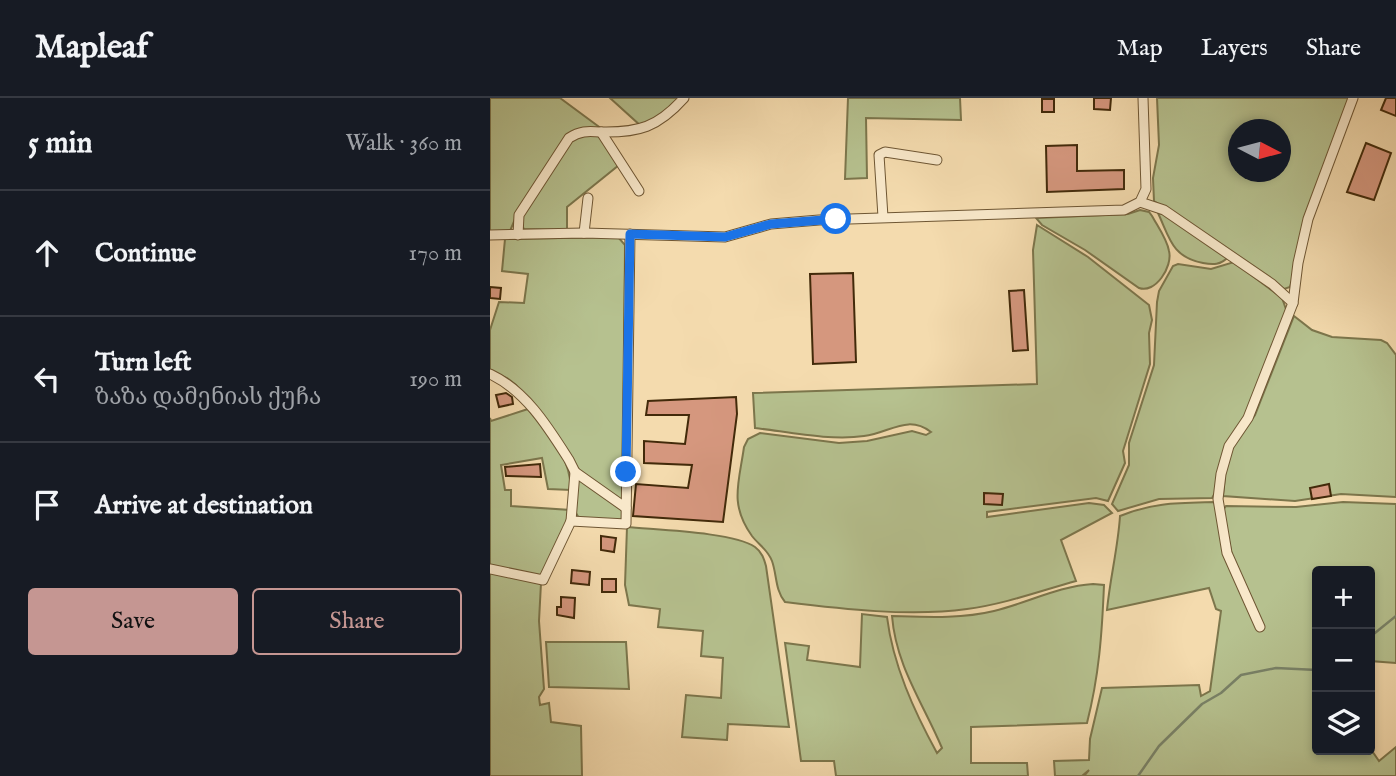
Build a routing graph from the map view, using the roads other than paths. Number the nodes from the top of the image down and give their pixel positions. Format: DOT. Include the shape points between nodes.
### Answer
graph roads {
  1 [pos="684,98"];
  2 [pos="1143,98"];
  3 [pos="1353,98"];
  4 [pos="601,132"];
  5 [pos="937,160"];
  6 [pos="639,191"];
  7 [pos="588,198"];
  8 [pos="1140,202"];
  9 [pos="883,217"];
  10 [pos="584,233"];
  11 [pos="630,234"];
  12 [pos="490,235"];
  13 [pos="518,235"];
  14 [pos="1293,303"];
  15 [pos="490,374"];
  16 [pos="575,472"];
  17 [pos="626,508"];
  18 [pos="571,521"];
  19 [pos="490,569"];
  20 [pos="1260,628"];
  1 -- 4 [label="street" via="653,125"];
  2 -- 8 [label="street" via="1146,188"];
  3 -- 14 [label="street" via="1308,219"];
  4 -- 6 [label="street"];
  4 -- 13 [label="street" via="569,138 519,215"];
  5 -- 9 [label="street" via="885,152 879,155"];
  7 -- 10 [label="street"];
  8 -- 9 [label="street" via="1124,209"];
  8 -- 14 [label="street" via="1164,210"];
  9 -- 11 [label="street" via="771,224 725,237"];
  10 -- 11 [label="street"];
  10 -- 13 [label="street"];
  11 -- 17 [label="street"];
  12 -- 13 [label="street"];
  14 -- 20 [label="street" via="1248,418 1224,459 1218,499 1227,553"];
  15 -- 16 [label="street" via="522,394"];
  16 -- 17 [label="street"];
  16 -- 18 [label="street"];
  17 -- 18 [label="street" via="625,524"];
  18 -- 19 [label="street" via="543,580"];
}
